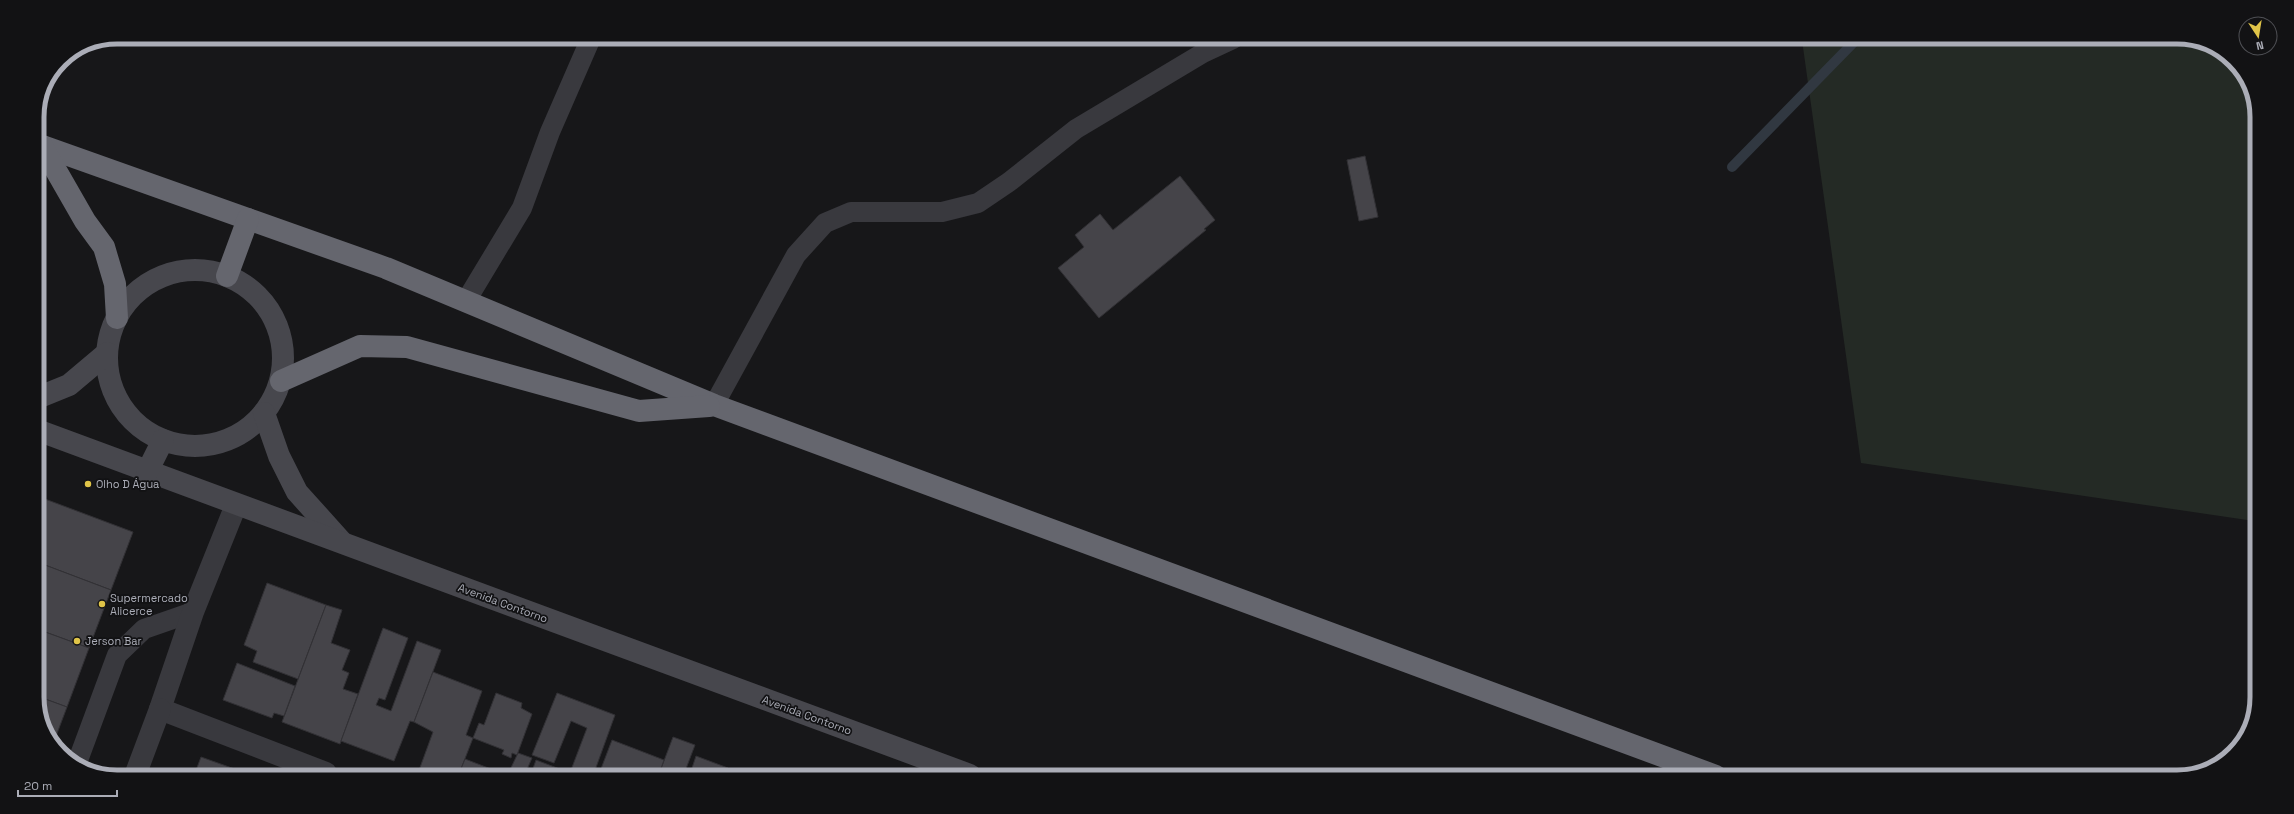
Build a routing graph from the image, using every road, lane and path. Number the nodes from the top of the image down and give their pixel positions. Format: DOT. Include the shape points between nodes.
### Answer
graph roads {
  1 [pos="588,44"];
  2 [pos="1222,44"];
  3 [pos="44,146"];
  4 [pos="44,152"];
  5 [pos="248,219"];
  6 [pos="227,276"];
  7 [pos="466,301"];
  8 [pos="117,318"];
  9 [pos="107,353"];
  10 [pos="281,381"];
  11 [pos="44,395"];
  12 [pos="714,405"];
  13 [pos="264,413"];
  14 [pos="44,433"];
  15 [pos="163,440"];
  16 [pos="147,472"];
  17 [pos="236,505"];
  18 [pos="344,545"];
  19 [pos="193,612"];
  20 [pos="160,709"];
  21 [pos="78,759"];
  22 [pos="137,770"];
  23 [pos="318,770"];
  24 [pos="956,770"];
  25 [pos="1700,770"];
  1 -- 7 [label="lane" via="550,132 522,208"];
  2 -- 12 [label="lane" via="1076,129 978,203 942,212 851,212 825,223 796,255"];
  3 -- 5 [label="highway"];
  4 -- 8 [label="highway" via="85,221 104,247 115,284"];
  5 -- 6 [label="highway"];
  5 -- 7 [label="highway" via="386,268"];
  6 -- 8 [label="street" via="197,270 173,273 140,289"];
  6 -- 10 [label="street" via="244,284 258,296 276,321 283,344 284,363"];
  7 -- 12 [label="highway"];
  8 -- 9 [label="street" via="110,335"];
  9 -- 11 [label="street" via="69,385"];
  9 -- 15 [label="street" via="112,389 121,406 132,420"];
  10 -- 12 [label="highway" via="360,346 406,347 639,410"];
  10 -- 13 [label="street"];
  12 -- 25 [label="highway"];
  13 -- 15 [label="street" via="235,436 218,443 199,446"];
  13 -- 18 [label="street" via="279,456 297,492"];
  14 -- 16 [label="street, Avenida Contorno"];
  15 -- 16 [label="street"];
  16 -- 17 [label="street, Avenida Contorno"];
  17 -- 18 [label="street, Avenida Contorno"];
  17 -- 19 [label="street"];
  18 -- 24 [label="street, Avenida Contorno"];
  19 -- 20 [label="street"];
  19 -- 21 [label="lane" via="144,629 117,655"];
  20 -- 22 [label="street"];
  20 -- 23 [label="street"];
}
